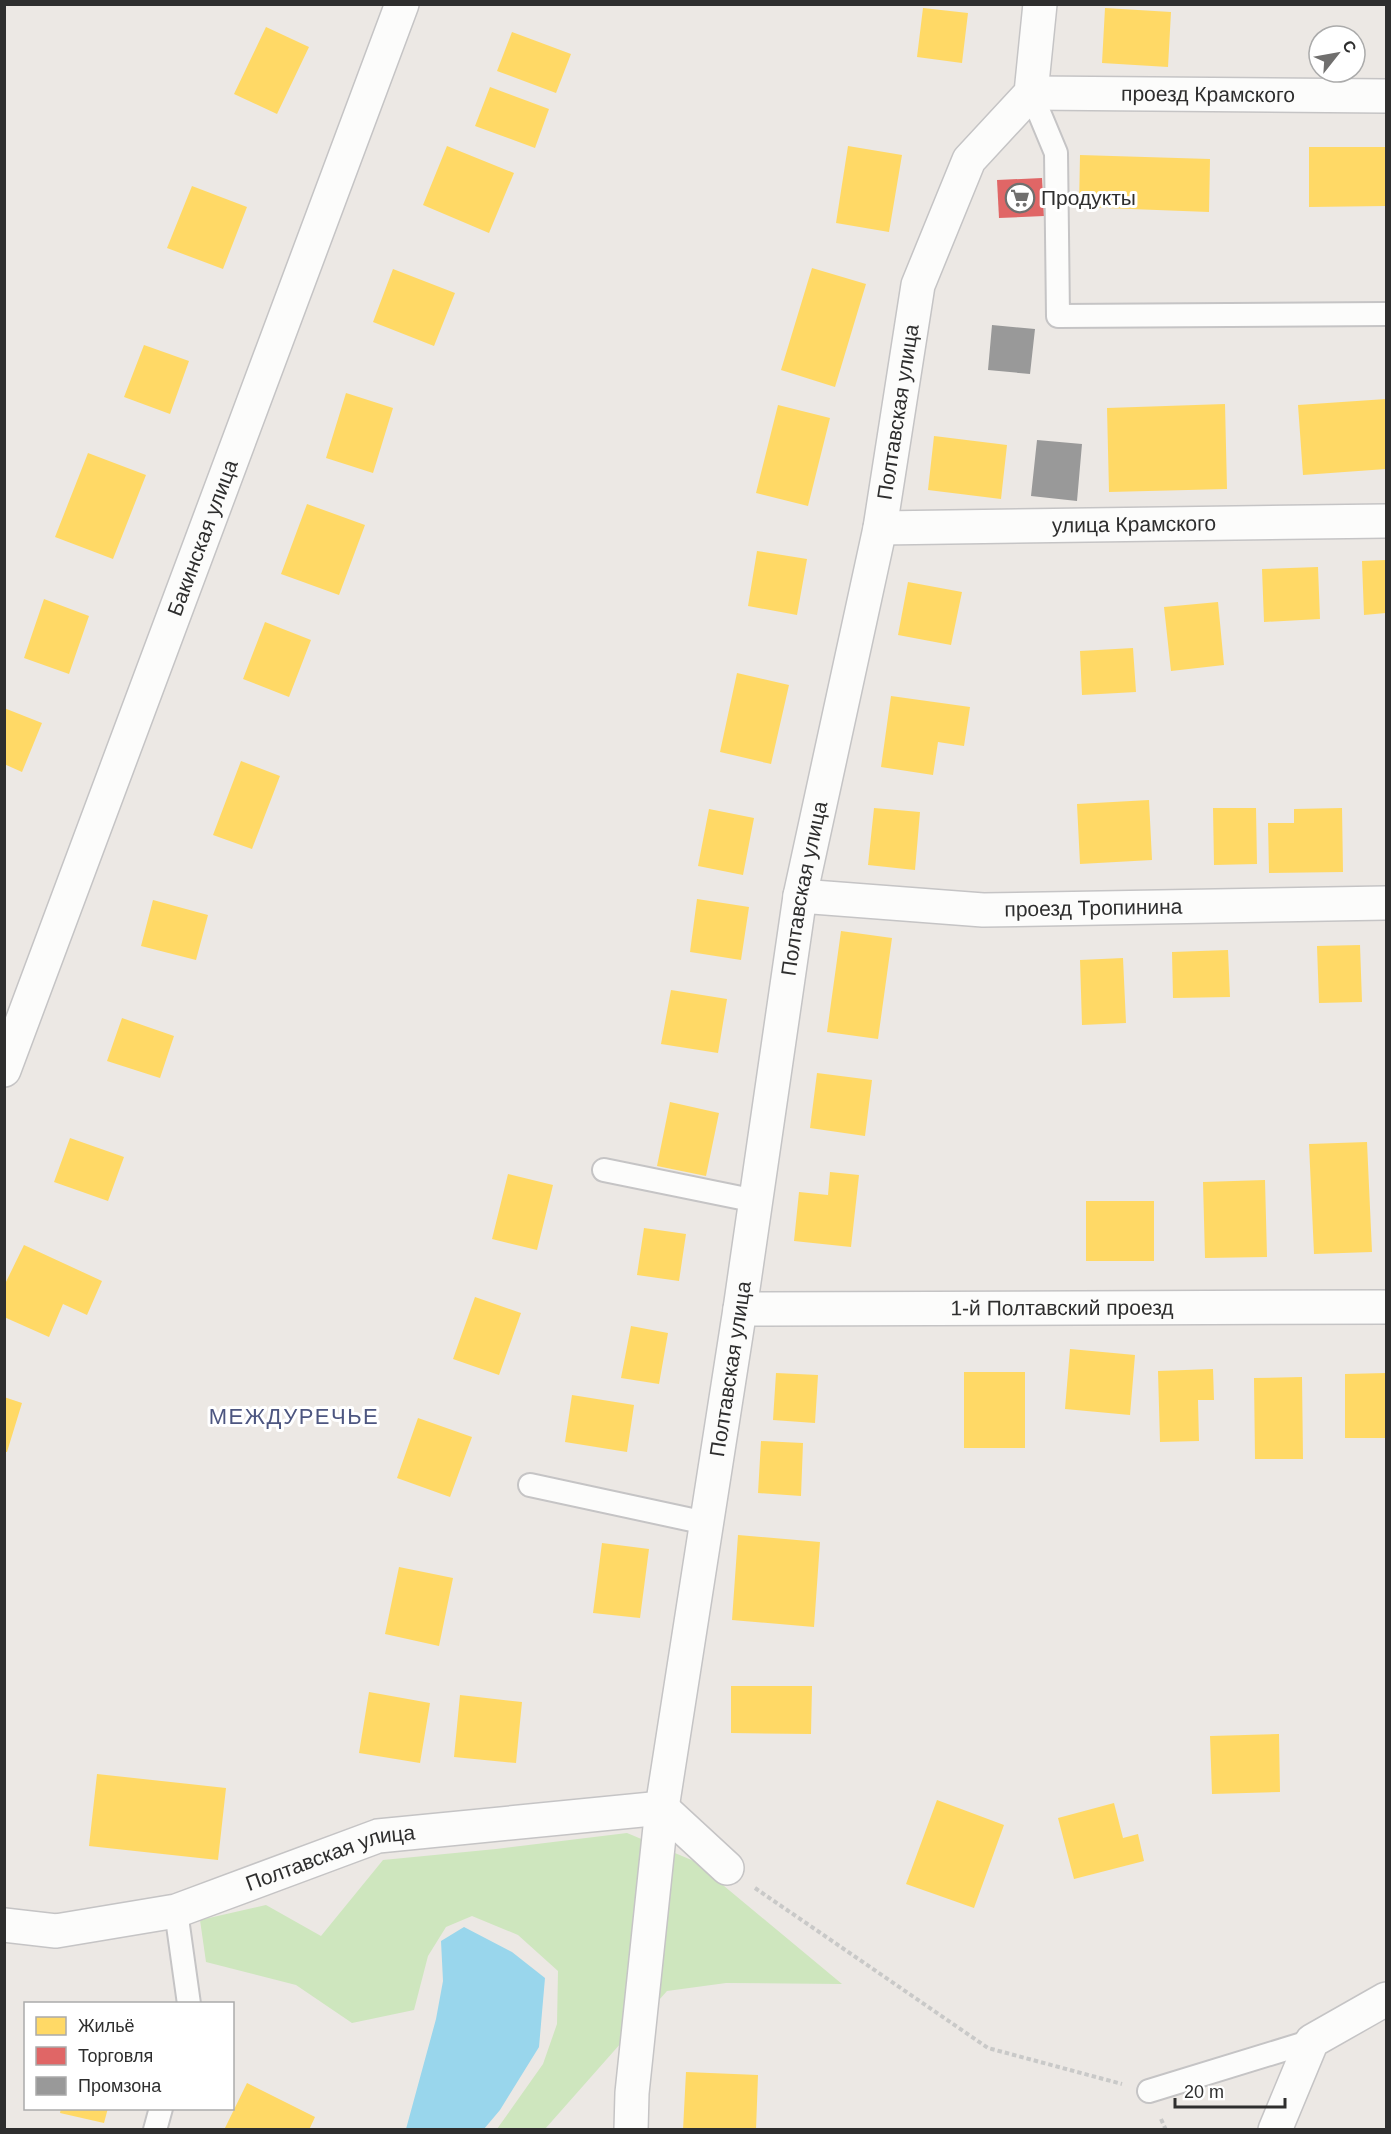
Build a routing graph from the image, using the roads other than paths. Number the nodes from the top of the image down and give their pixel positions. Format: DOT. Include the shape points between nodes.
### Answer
graph roads {
  1 [pos="402,4"];
  2 [pos="1040,4"];
  3 [pos="1031,93"];
  4 [pos="1386,96"];
  5 [pos="1386,314"];
  6 [pos="1386,521"];
  7 [pos="880,528"];
  8 [pos="800,896"];
  9 [pos="1386,903"];
  10 [pos="4,1070"];
  11 [pos="604,1170"];
  12 [pos="756,1201"];
  13 [pos="1386,1307"];
  14 [pos="740,1309"];
  15 [pos="530,1485"];
  16 [pos="706,1523"];
  17 [pos="662,1808"];
  18 [pos="727,1869"];
  19 [pos="176,1911"];
  20 [pos="4,1925"];
  21 [pos="1386,1999"];
  22 [pos="189,2002"];
  23 [pos="1312,2041"];
  24 [pos="1149,2091"];
  25 [pos="161,2110"];
  26 [pos="155,2130"];
  27 [pos="631,2130"];
  28 [pos="1275,2130"];
  1 -- 10 [label="street, Бакинская улица"];
  2 -- 3 [label="street"];
  3 -- 4 [label="street, проезд Крамского"];
  3 -- 5 [label="lane" via="1056,153 1059,316"];
  3 -- 7 [label="street, Полтавская улица" via="969,160 918,285"];
  6 -- 7 [label="street, улица Крамского"];
  7 -- 8 [label="street, Полтавская улица"];
  8 -- 9 [label="street, проезд Тропинина" via="983,910"];
  8 -- 12 [label="street, Полтавская улица"];
  11 -- 12 [label="lane"];
  12 -- 14 [label="street, Полтавская улица"];
  13 -- 14 [label="street, 1-й Полтавский проезд"];
  14 -- 16 [label="street, Полтавская улица"];
  15 -- 16 [label="lane"];
  16 -- 17 [label="street, Полтавская улица"];
  17 -- 18 [label="street"];
  17 -- 19 [label="street, Полтавская улица" via="378,1836"];
  17 -- 27 [label="street, Полтавская улица"];
  19 -- 20 [label="street, Полтавская улица" via="56,1931"];
  19 -- 22 [label="lane"];
  21 -- 23 [label="street"];
  23 -- 24 [label="lane"];
  23 -- 28 [label="street"];
  25 -- 26 [label="lane"];
}
